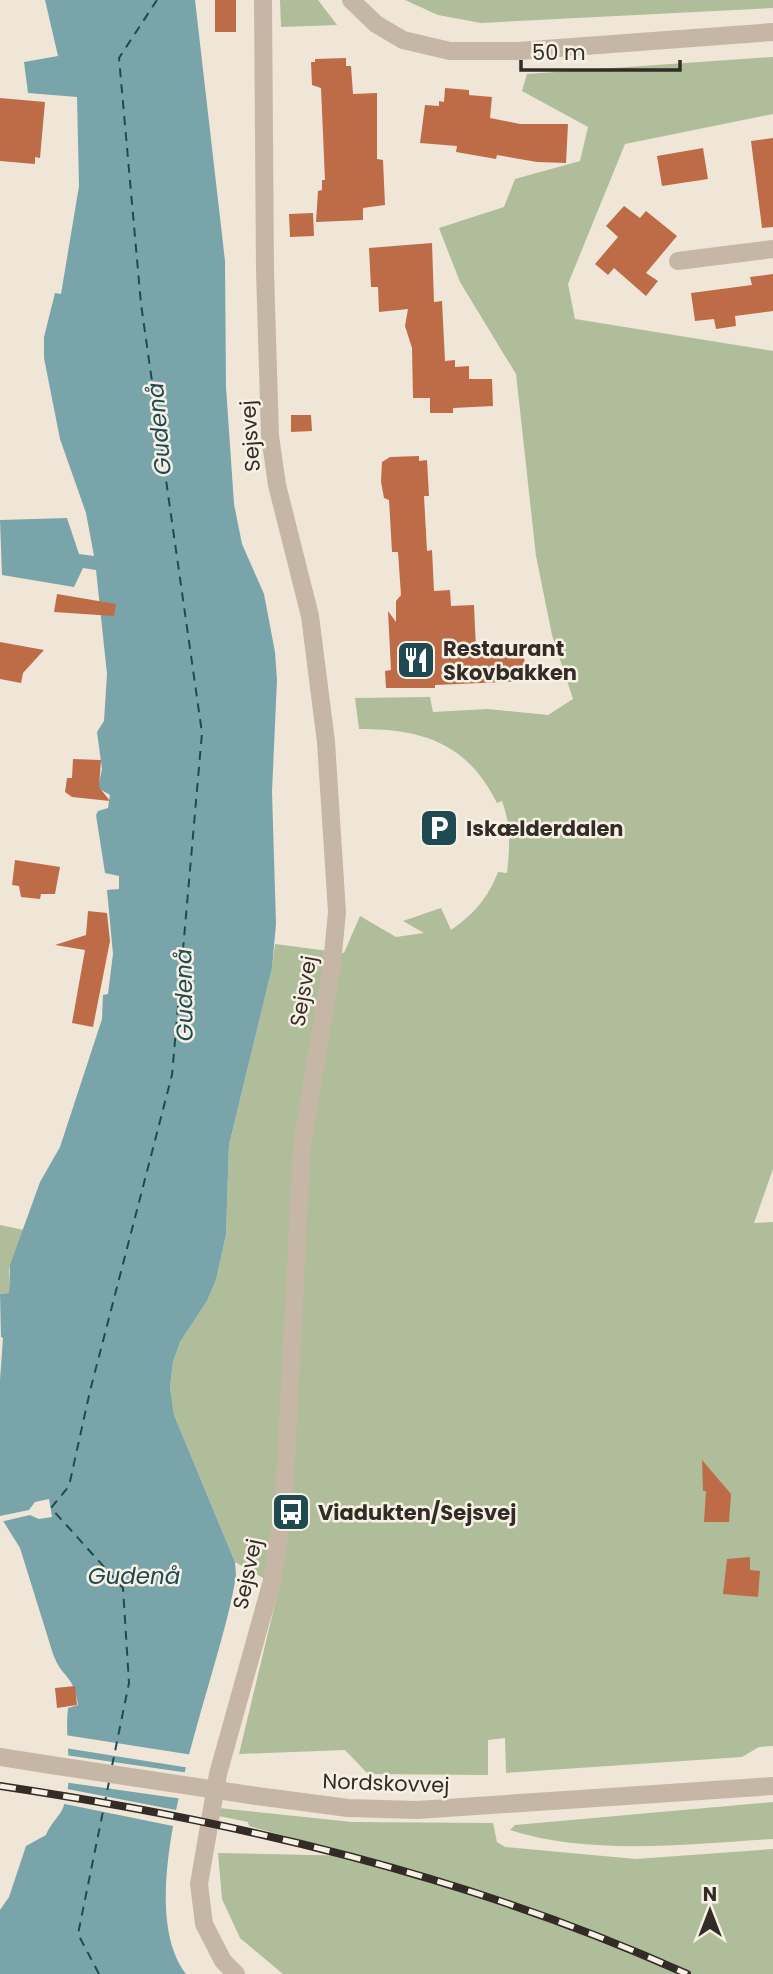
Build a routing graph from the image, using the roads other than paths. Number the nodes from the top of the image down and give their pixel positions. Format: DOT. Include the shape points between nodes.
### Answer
graph roads {
  1 [pos="263,0"];
  2 [pos="351,0"];
  3 [pos="773,32"];
  4 [pos="773,248"];
  5 [pos="678,261"];
  6 [pos="0,1757"];
  7 [pos="773,1786"];
  8 [pos="236,1974"];
  1 -- 8 [label="street, Sejsvej" via="270,436 277,485 310,616 326,742 337,912 302,1145 284,1500 273,1577 218,1774 200,1884 204,1924 223,1961"];
  2 -- 3 [label="street" via="396,36 450,51 518,51"];
  4 -- 5 [label="street"];
  6 -- 7 [label="street, Nordskovvej, bridge" via="348,1808 417,1810"];
}
